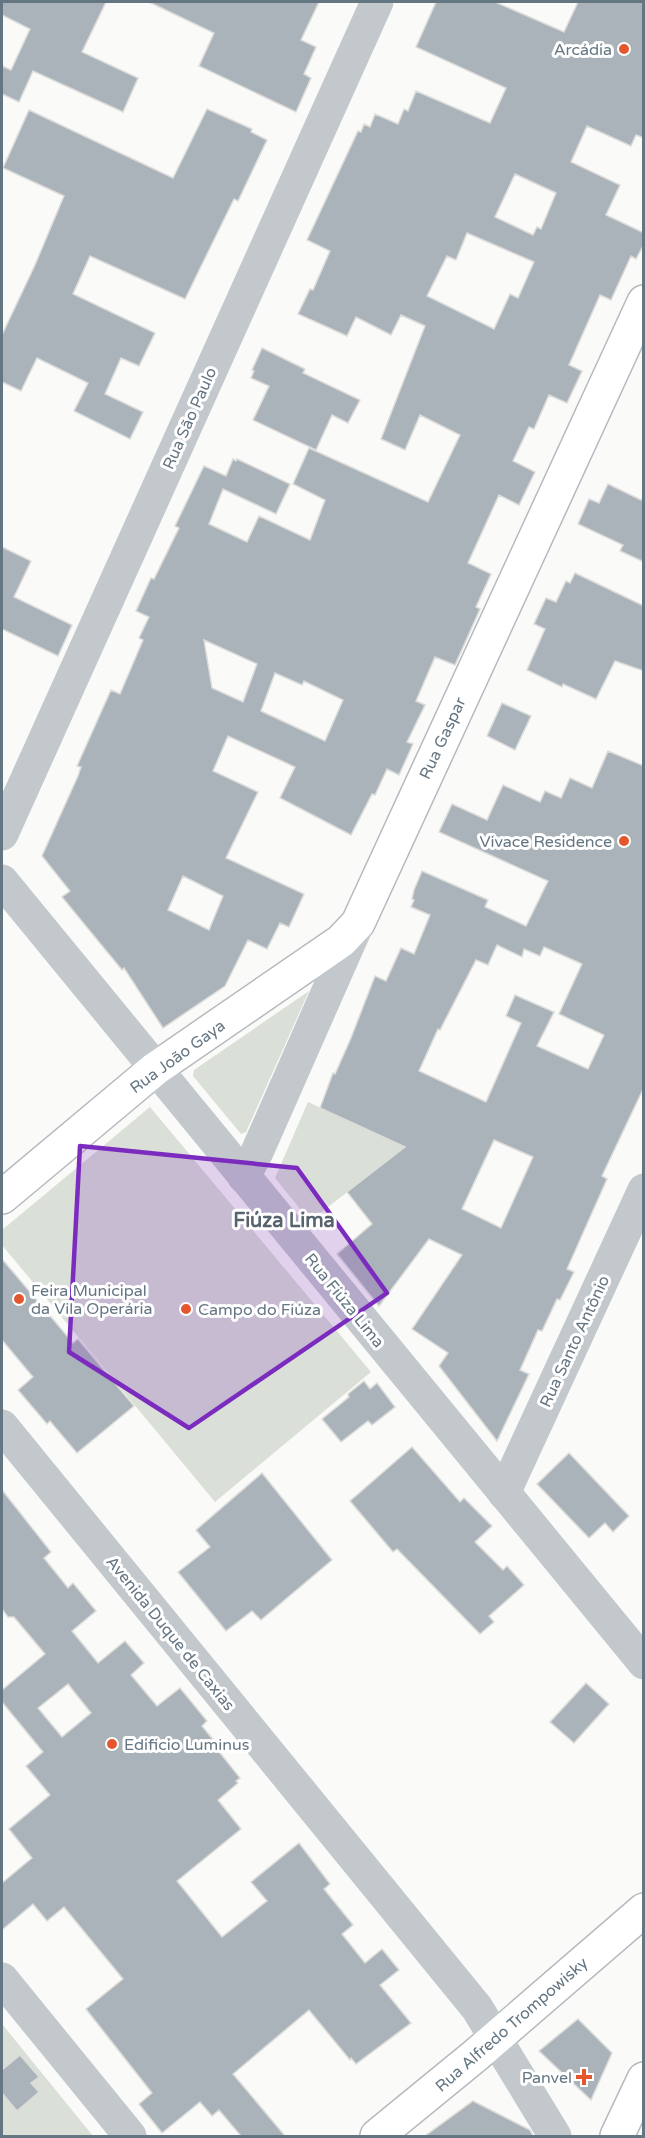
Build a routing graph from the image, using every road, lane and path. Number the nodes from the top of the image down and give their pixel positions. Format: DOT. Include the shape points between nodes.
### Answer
graph roads {
  1 [pos="377,2"];
  2 [pos="644,302"];
  3 [pos="2,834"];
  4 [pos="2,881"];
  5 [pos="358,923"];
  6 [pos="155,1069"];
  7 [pos="244,1177"];
  8 [pos="644,1190"];
  9 [pos="2,1197"];
  10 [pos="2,1426"];
  11 [pos="504,1493"];
  12 [pos="644,1663"];
  13 [pos="644,1910"];
  14 [pos="2,1979"];
  15 [pos="496,2038"];
  16 [pos="644,2079"];
  17 [pos="130,2136"];
  18 [pos="377,2136"];
  19 [pos="555,2136"];
  20 [pos="617,2136"];
  1 -- 3 [label="street, Rua São Paulo"];
  2 -- 5 [label="main road, Rua Gaspar"];
  4 -- 6 [label="street, Rua Fiúza Lima"];
  5 -- 6 [label="main road, Rua João Gaya" via="341,941"];
  5 -- 7 [label="street, Rua Gaspar"];
  6 -- 7 [label="street, Rua Fiúza Lima"];
  6 -- 9 [label="main road, Rua João Gaya"];
  7 -- 11 [label="street, Rua Fiúza Lima"];
  8 -- 11 [label="street, Rua Santo Antônio"];
  10 -- 15 [label="street, Avenida Duque de Caxias" via="477,2008"];
  11 -- 12 [label="street, Rua Fiúza Lima"];
  13 -- 15 [label="main road, Rua Alfredo Trompowisky"];
  14 -- 17 [label="street"];
  15 -- 18 [label="main road, Rua Alfredo Trompowisky"];
  15 -- 19 [label="street, Avenida Duque de Caxias"];
  16 -- 20 [label="main road"];
}
